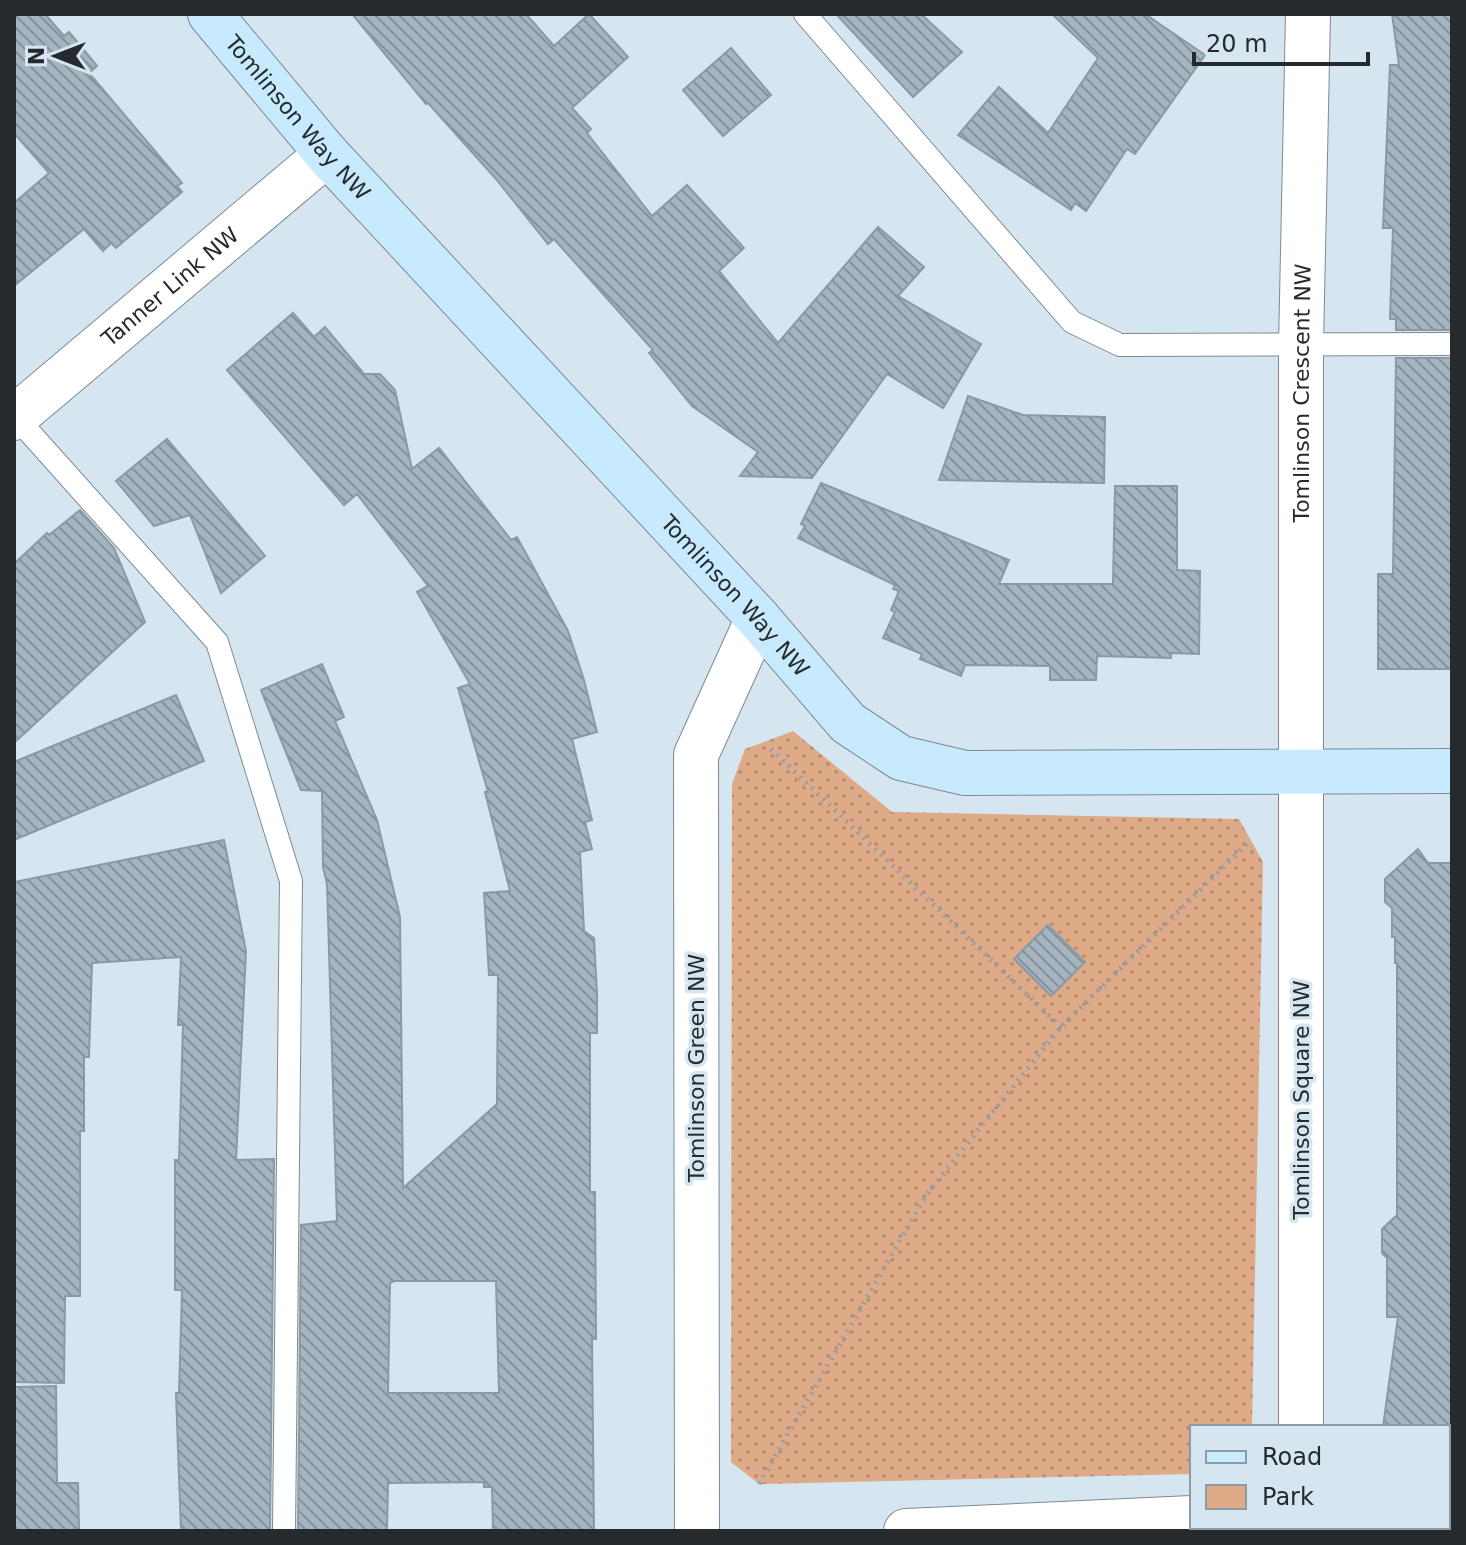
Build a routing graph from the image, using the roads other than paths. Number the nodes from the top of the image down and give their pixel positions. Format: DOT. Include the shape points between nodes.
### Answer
graph roads {
  1 [pos="210,14"];
  2 [pos="805,14"];
  3 [pos="1308,14"];
  4 [pos="327,154"];
  5 [pos="1452,344"];
  6 [pos="1301,346"];
  7 [pos="14,417"];
  8 [pos="758,618"];
  9 [pos="1452,771"];
  10 [pos="1301,773"];
  11 [pos="1301,1425"];
  12 [pos="1190,1518"];
  13 [pos="284,1531"];
  14 [pos="697,1531"];
  15 [pos="906,1531"];
  1 -- 4 [label="street, Tomlinson Way NW"];
  2 -- 6 [label="lane" via="1072,322 1120,345"];
  3 -- 6 [label="street, Tomlinson Crescent NW"];
  4 -- 7 [label="street, Tanner Link NW"];
  4 -- 8 [label="street, Tomlinson Way NW"];
  5 -- 6 [label="lane"];
  6 -- 10 [label="street, Tomlinson Crescent NW"];
  7 -- 13 [label="lane" via="217,642 291,881"];
  8 -- 10 [label="street, Tomlinson Way NW" via="848,723 901,758 965,773"];
  8 -- 14 [label="street, Tomlinson Green NW" via="696,755"];
  9 -- 10 [label="street, Tomlinson Way NW"];
  10 -- 11 [label="street, Tomlinson Square NW"];
  12 -- 15 [label="street"];
}
